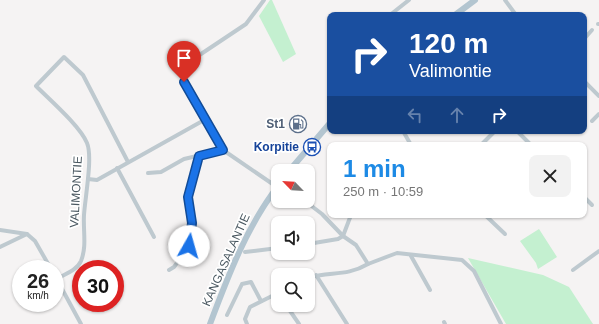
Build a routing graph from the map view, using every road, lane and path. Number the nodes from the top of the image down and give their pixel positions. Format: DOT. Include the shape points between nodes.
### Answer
graph roads {
  1 [pos="264,0"];
  2 [pos="409,0"];
  3 [pos="475,0"];
  4 [pos="505,0"];
  5 [pos="394,12"];
  6 [pos="459,12"];
  7 [pos="514,12"];
  8 [pos="592,30"];
  9 [pos="587,36"];
  10 [pos="587,84"];
  11 [pos="599,96"];
  12 [pos="599,114"];
  13 [pos="206,119"];
  14 [pos="592,121"];
  15 [pos="327,127"];
  16 [pos="492,134"];
  17 [pos="520,134"];
  18 [pos="484,142"];
  19 [pos="528,142"];
  20 [pos="223,150"];
  21 [pos="199,156"];
  22 [pos="128,162"];
  23 [pos="295,164"];
  24 [pos="117,168"];
  25 [pos="148,173"];
  26 [pos="88,179"];
  27 [pos="271,181"];
  28 [pos="271,195"];
  29 [pos="587,200"];
  30 [pos="592,205"];
  31 [pos="314,208"];
  32 [pos="350,218"];
  33 [pos="488,218"];
  34 [pos="0,230"];
  35 [pos="27,234"];
  36 [pos="505,234"];
  37 [pos="343,236"];
  38 [pos="154,237"];
  39 [pos="315,243"];
  40 [pos="0,247"];
  41 [pos="271,249"];
  42 [pos="245,252"];
  43 [pos="597,252"];
  44 [pos="411,256"];
  45 [pos="599,258"];
  46 [pos="46,260"];
  47 [pos="368,264"];
  48 [pos="169,270"];
  49 [pos="573,270"];
  50 [pos="64,273"];
  51 [pos="316,275"];
  52 [pos="430,290"];
  53 [pos="64,292"];
  54 [pos="271,296"];
  55 [pos="261,301"];
  56 [pos="291,312"];
  57 [pos="227,315"];
  58 [pos="499,323"];
  59 [pos="81,324"];
  60 [pos="210,324"];
  61 [pos="248,324"];
  62 [pos="299,324"];
  63 [pos="347,324"];
  1 -- 13 [label="street" via="246,24 182,68 184,82"];
  2 -- 5 [label="street"];
  3 -- 6 [label="main road"];
  4 -- 7 [label="street"];
  8 -- 9 [label="street"];
  10 -- 11 [label="street"];
  12 -- 14 [label="street"];
  13 -- 20 [label="street"];
  13 -- 22 [label="street"];
  15 -- 23 [label="main road"];
  16 -- 18 [label="street"];
  17 -- 19 [label="street"];
  20 -- 21 [label="street"];
  20 -- 27 [label="street"];
  21 -- 25 [label="street" via="184,159 161,172"];
  21 -- 48 [label="street" via="188,197 192,223 189,246"];
  22 -- 24 [label="street"];
  22 -- 26 [label="street, VALIMONTIE" via="83,75 64,57 36,86 82,134 88,144"];
  24 -- 26 [label="street" via="97,180"];
  24 -- 38 [label="street"];
  26 -- 50 [label="street, VALIMONTIE" via="84,248 80,262 74,269"];
  28 -- 60 [label="main road, KANGASALANTIE" via="246,238"];
  29 -- 30 [label="street"];
  31 -- 37 [label="street"];
  32 -- 37 [label="street"];
  33 -- 36 [label="street"];
  34 -- 35 [label="street"];
  35 -- 40 [label="street"];
  35 -- 46 [label="street" via="35,241"];
  37 -- 39 [label="street"];
  37 -- 47 [label="street" via="356,245"];
  41 -- 42 [label="street"];
  43 -- 45 [label="street"];
  43 -- 49 [label="street"];
  44 -- 47 [label="street" via="397,253"];
  44 -- 52 [label="street"];
  44 -- 58 [label="street" via="462,260 474,271"];
  47 -- 51 [label="street" via="350,273"];
  51 -- 63 [label="street"];
  53 -- 59 [label="street"];
  54 -- 55 [label="street"];
  55 -- 57 [label="street" via="251,282 242,284"];
  55 -- 61 [label="street" via="250,308 245,319"];
  56 -- 62 [label="street"];
}
